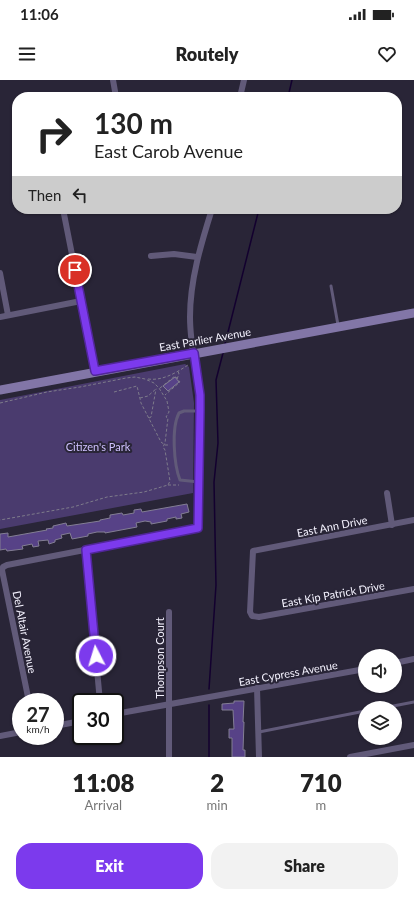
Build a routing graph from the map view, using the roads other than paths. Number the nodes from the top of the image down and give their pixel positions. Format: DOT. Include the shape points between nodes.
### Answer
graph roads {
  1 [pos="113,80"];
  2 [pos="244,80"];
  3 [pos="115,92"];
  4 [pos="241,92"];
  5 [pos="64,214"];
  6 [pos="210,214"];
  7 [pos="151,256"];
  8 [pos="197,257"];
  9 [pos="0,273"];
  10 [pos="331,286"];
  11 [pos="81,301"];
  12 [pos="414,313"];
  13 [pos="8,315"];
  14 [pos="0,317"];
  15 [pos="338,327"];
  16 [pos="194,353"];
  17 [pos="95,371"];
  18 [pos="0,390"];
  19 [pos="200,411"];
  20 [pos="199,482"];
  21 [pos="387,493"];
  22 [pos="414,520"];
  23 [pos="392,525"];
  24 [pos="86,550"];
  25 [pos="414,589"];
  26 [pos="169,612"];
  27 [pos="255,617"];
  28 [pos="414,660"];
  29 [pos="402,662"];
  30 [pos="358,669"];
  31 [pos="257,688"];
  32 [pos="27,693"];
  33 [pos="99,693"];
  34 [pos="414,702"];
  35 [pos="402,704"];
  36 [pos="169,705"];
  37 [pos="124,712"];
  38 [pos="358,712"];
  39 [pos="259,732"];
  40 [pos="12,734"];
  41 [pos="0,736"];
  42 [pos="414,745"];
  43 [pos="169,757"];
  44 [pos="259,757"];
  45 [pos="350,757"];
  1 -- 3 [label="street"];
  2 -- 4 [label="street"];
  5 -- 11 [label="street"];
  6 -- 8 [label="street"];
  7 -- 8 [label="street" via="174,254"];
  8 -- 16 [label="street" via="190,317"];
  9 -- 13 [label="street"];
  10 -- 15 [label="lane"];
  11 -- 13 [label="street"];
  11 -- 17 [label="street"];
  12 -- 15 [label="street, East Parlier Avenue"];
  13 -- 14 [label="street"];
  15 -- 16 [label="street, East Parlier Avenue"];
  16 -- 17 [label="street, East Parlier Avenue"];
  16 -- 19 [label="street"];
  17 -- 18 [label="street, East Parlier Avenue"];
  19 -- 20 [label="street"];
  19 -- 20 [label="lane" via="179,413 174,436 180,480"];
  20 -- 24 [label="street" via="198,528"];
  21 -- 23 [label="street"];
  22 -- 23 [label="street, East Ann Drive"];
  23 -- 27 [label="street, East Ann Drive" via="253,551 250,612"];
  24 -- 32 [label="street, Del Altair Avenue" via="3,567 4,592"];
  24 -- 33 [label="street"];
  25 -- 27 [label="street, East Kip Patrick Drive"];
  26 -- 36 [label="street, Thompson Court"];
  28 -- 29 [label="street"];
  30 -- 31 [label="street, East Cypress Avenue"];
  31 -- 36 [label="street, East Cypress Avenue"];
  31 -- 39 [label="street"];
  34 -- 35 [label="lane"];
  36 -- 37 [label="street, East Cypress Avenue"];
  36 -- 43 [label="street, Thompson Court"];
  38 -- 39 [label="lane"];
  39 -- 44 [label="street"];
  40 -- 41 [label="street"];
  42 -- 45 [label="street"];
}
